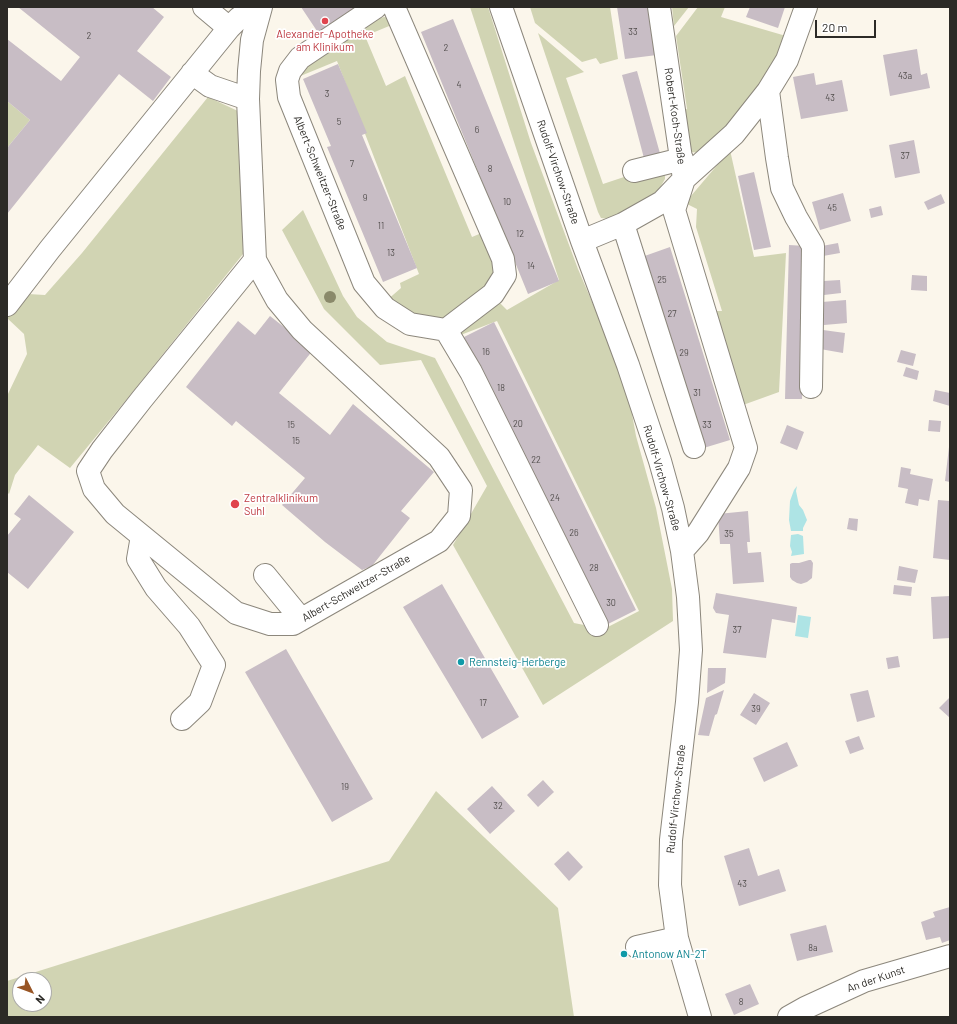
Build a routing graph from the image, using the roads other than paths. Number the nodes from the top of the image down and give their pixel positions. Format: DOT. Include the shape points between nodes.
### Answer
graph roads {
  1 [pos="204,7"];
  2 [pos="260,7"];
  3 [pos="376,7"];
  4 [pos="394,7"];
  5 [pos="501,7"];
  6 [pos="659,7"];
  7 [pos="806,7"];
  8 [pos="229,28"];
  9 [pos="192,73"];
  10 [pos="768,91"];
  11 [pos="248,99"];
  12 [pos="683,169"];
  13 [pos="634,171"];
  14 [pos="623,224"];
  15 [pos="582,241"];
  16 [pos="255,260"];
  17 [pos="11,293"];
  18 [pos="446,330"];
  19 [pos="811,387"];
  20 [pos="694,447"];
  21 [pos="142,536"];
  22 [pos="682,551"];
  23 [pos="265,575"];
  24 [pos="301,619"];
  25 [pos="597,625"];
  26 [pos="182,719"];
  27 [pos="677,938"];
  28 [pos="637,947"];
  29 [pos="950,956"];
  30 [pos="802,1014"];
  31 [pos="700,1017"];
  1 -- 8 [label="street"];
  2 -- 8 [label="street" via="239,18"];
  2 -- 11 [label="street, Albert-Schweitzer-Straße" via="252,40"];
  3 -- 18 [label="street, Albert-Schweitzer-Straße" via="300,58 286,80 289,98 364,283 385,308 410,324"];
  4 -- 18 [label="street" via="503,259 505,275 494,294"];
  5 -- 15 [label="street, Rudolf-Virchow-Straße"];
  6 -- 12 [label="street, Robert-Koch-Straße"];
  7 -- 10 [label="street, Robert-Koch-Straße" via="787,60"];
  8 -- 9 [label="street"];
  9 -- 11 [label="street" via="210,86"];
  9 -- 17 [label="street" via="50,249"];
  10 -- 12 [label="street, Robert-Koch-Straße" via="734,134"];
  10 -- 19 [label="street" via="782,188 814,246"];
  11 -- 16 [label="street, Albert-Schweitzer-Straße"];
  12 -- 13 [label="street"];
  12 -- 14 [label="street" via="662,202"];
  12 -- 22 [label="street" via="674,210 746,448 731,481 698,533"];
  14 -- 15 [label="street"];
  14 -- 20 [label="street"];
  15 -- 22 [label="street, Rudolf-Virchow-Straße" via="628,365 657,454 673,508"];
  16 -- 21 [label="street, Albert-Schweitzer-Straße" via="142,399 88,471 94,489 115,514"];
  16 -- 24 [label="street, Albert-Schweitzer-Straße" via="277,300 302,330 439,457 461,490 459,516 439,541"];
  18 -- 25 [label="street" via="471,372"];
  21 -- 24 [label="street, Albert-Schweitzer-Straße" via="236,613 270,624 292,624"];
  21 -- 26 [label="street" via="138,559 156,588 189,626 214,665 200,702"];
  22 -- 27 [label="street, Rudolf-Virchow-Straße" via="691,650 670,840 670,885"];
  23 -- 24 [label="street"];
  27 -- 28 [label="street"];
  27 -- 31 [label="street, Rudolf-Virchow-Straße"];
  29 -- 30 [label="street, An der Kunst" via="864,981"];
}
